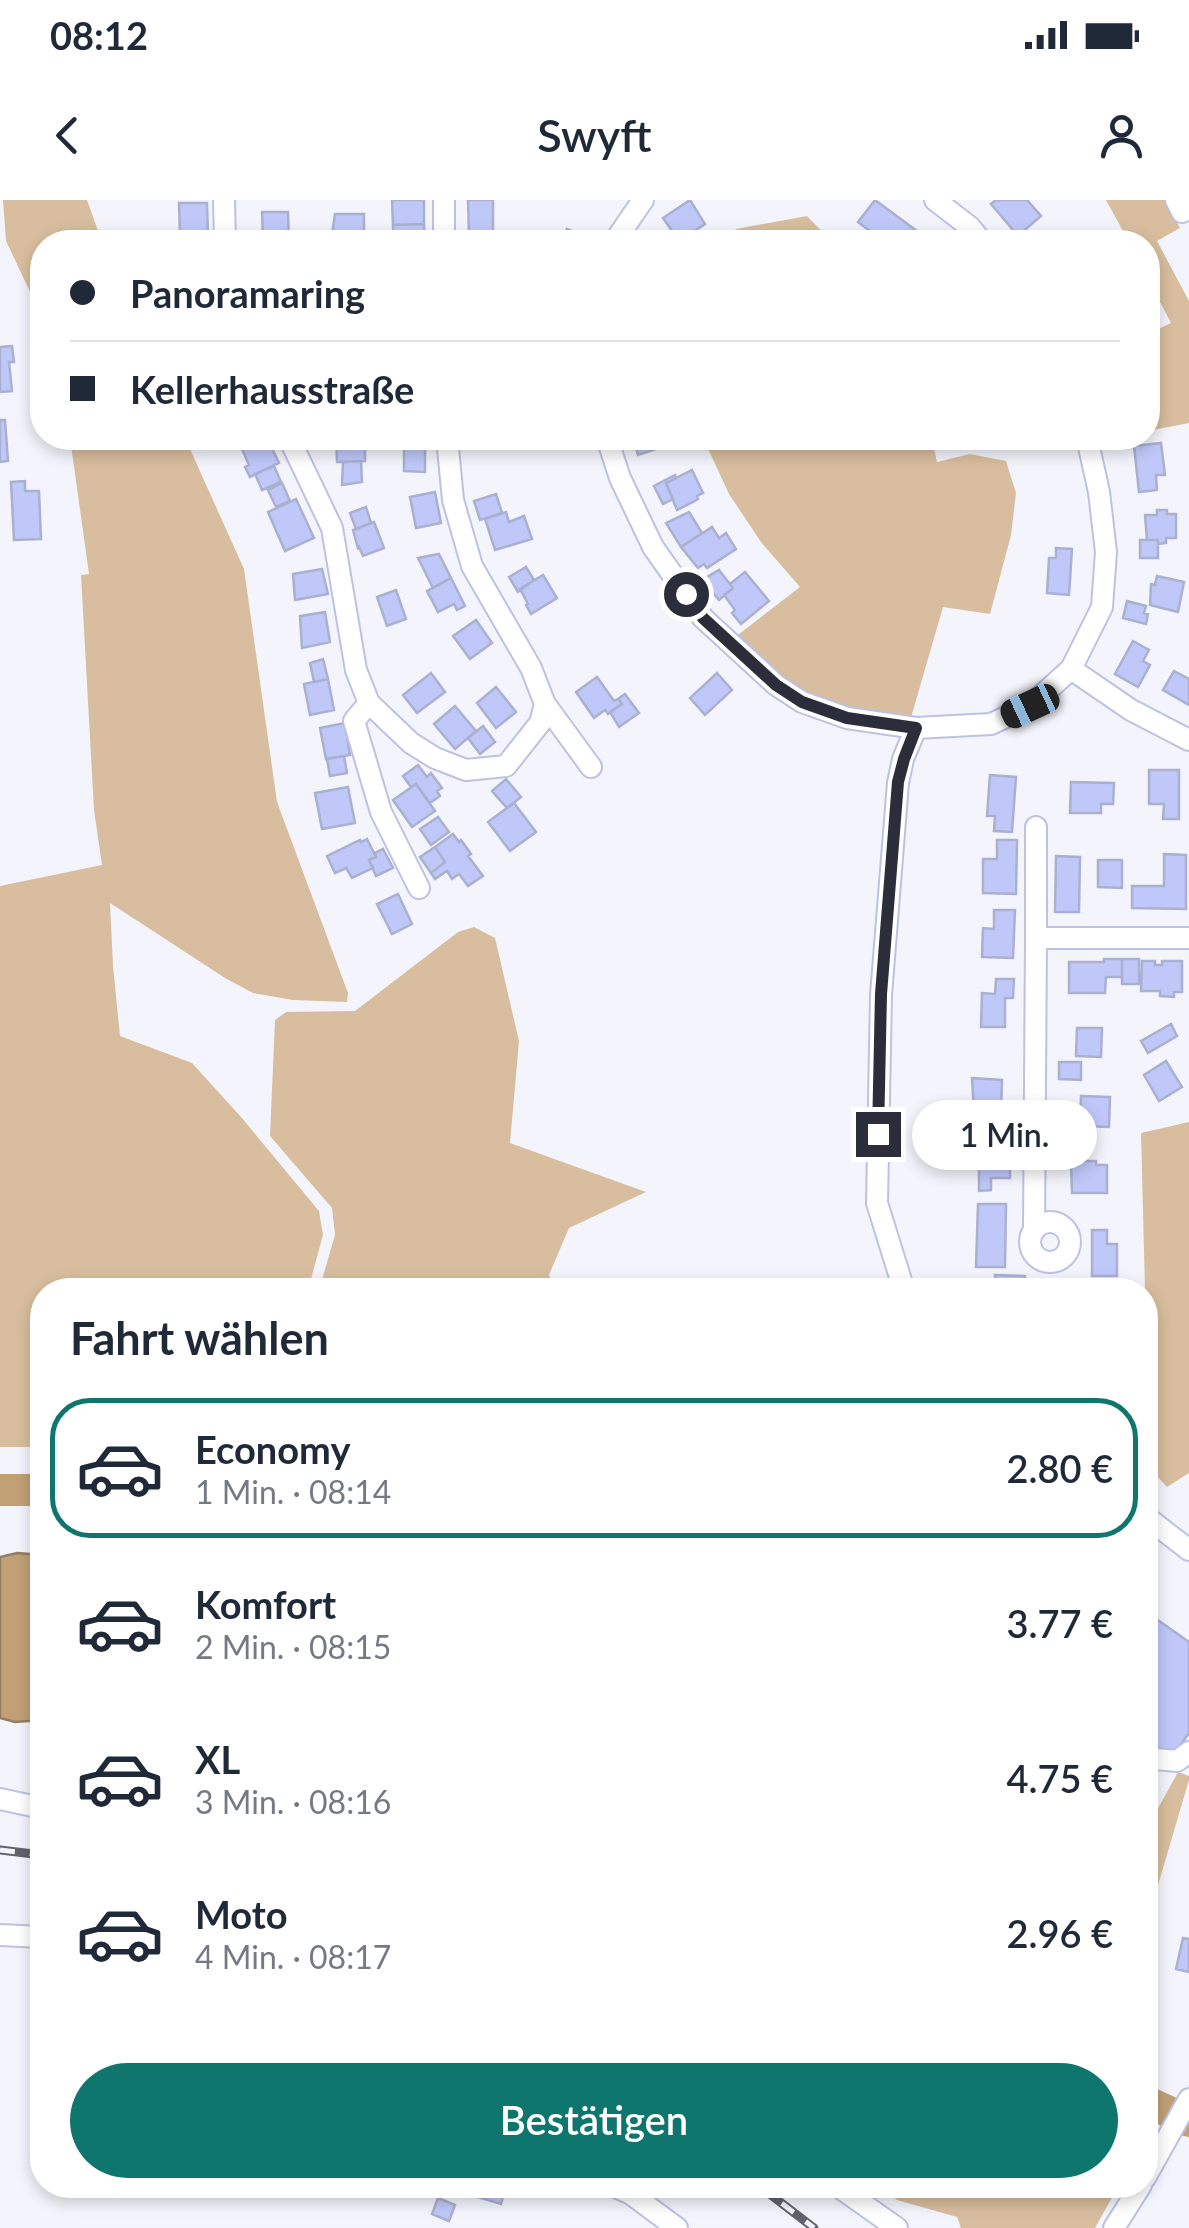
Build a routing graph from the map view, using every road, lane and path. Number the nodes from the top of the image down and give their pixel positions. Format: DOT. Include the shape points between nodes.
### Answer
graph roads {
  1 [pos="224,200"];
  2 [pos="444,200"];
  3 [pos="643,200"];
  4 [pos="936,200"];
  5 [pos="1176,200"];
  6 [pos="1189,209"];
  7 [pos="225,230"];
  8 [pos="444,230"];
  9 [pos="622,230"];
  10 [pos="972,230"];
  11 [pos="295,450"];
  12 [pos="448,450"];
  13 [pos="611,450"];
  14 [pos="1090,450"];
  15 [pos="1070,669"];
  16 [pos="370,703"];
  17 [pos="546,704"];
  18 [pos="916,728"];
  19 [pos="1189,740"];
  20 [pos="591,767"];
  21 [pos="1036,826"];
  22 [pos="419,888"];
  23 [pos="1036,938"];
  24 [pos="1189,938"];
  25 [pos="1034,1231"];
  26 [pos="900,1278"];
  27 [pos="1158,1526"];
  28 [pos="1189,1550"];
  29 [pos="1189,1752"];
  30 [pos="1158,1760"];
  31 [pos="0,1799"];
  32 [pos="30,1805"];
  33 [pos="0,1935"];
  34 [pos="30,1936"];
  35 [pos="1189,2098"];
  36 [pos="1158,2155"];
  37 [pos="636,2198"];
  38 [pos="854,2198"];
  39 [pos="1132,2198"];
  40 [pos="677,2228"];
  41 [pos="897,2228"];
  42 [pos="1114,2228"];
  1 -- 7 [label="street"];
  2 -- 8 [label="street"];
  3 -- 9 [label="street"];
  4 -- 10 [label="street"];
  5 -- 6 [label="street" via="1182,212"];
  11 -- 16 [label="street" via="332,528 356,670"];
  12 -- 17 [label="street" via="472,566"];
  13 -- 18 [label="street" via="653,547 703,618 776,685 847,718"];
  14 -- 15 [label="street" via="1106,552 1102,607"];
  15 -- 18 [label="street" via="1030,706 991,724"];
  15 -- 19 [label="street"];
  16 -- 17 [label="street" via="411,743 466,770 506,766 540,723"];
  16 -- 22 [label="street" via="354,722 381,812"];
  17 -- 20 [label="street"];
  18 -- 26 [label="street" via="898,782 880,1014 877,1203"];
  21 -- 23 [label="street"];
  23 -- 24 [label="street"];
  23 -- 25 [label="street"];
  27 -- 28 [label="street"];
  29 -- 30 [label="street" via="1176,1762"];
  31 -- 32 [label="street"];
  33 -- 34 [label="street"];
  35 -- 36 [label="street"];
  37 -- 40 [label="street"];
  38 -- 41 [label="street"];
  39 -- 42 [label="street"];
}
